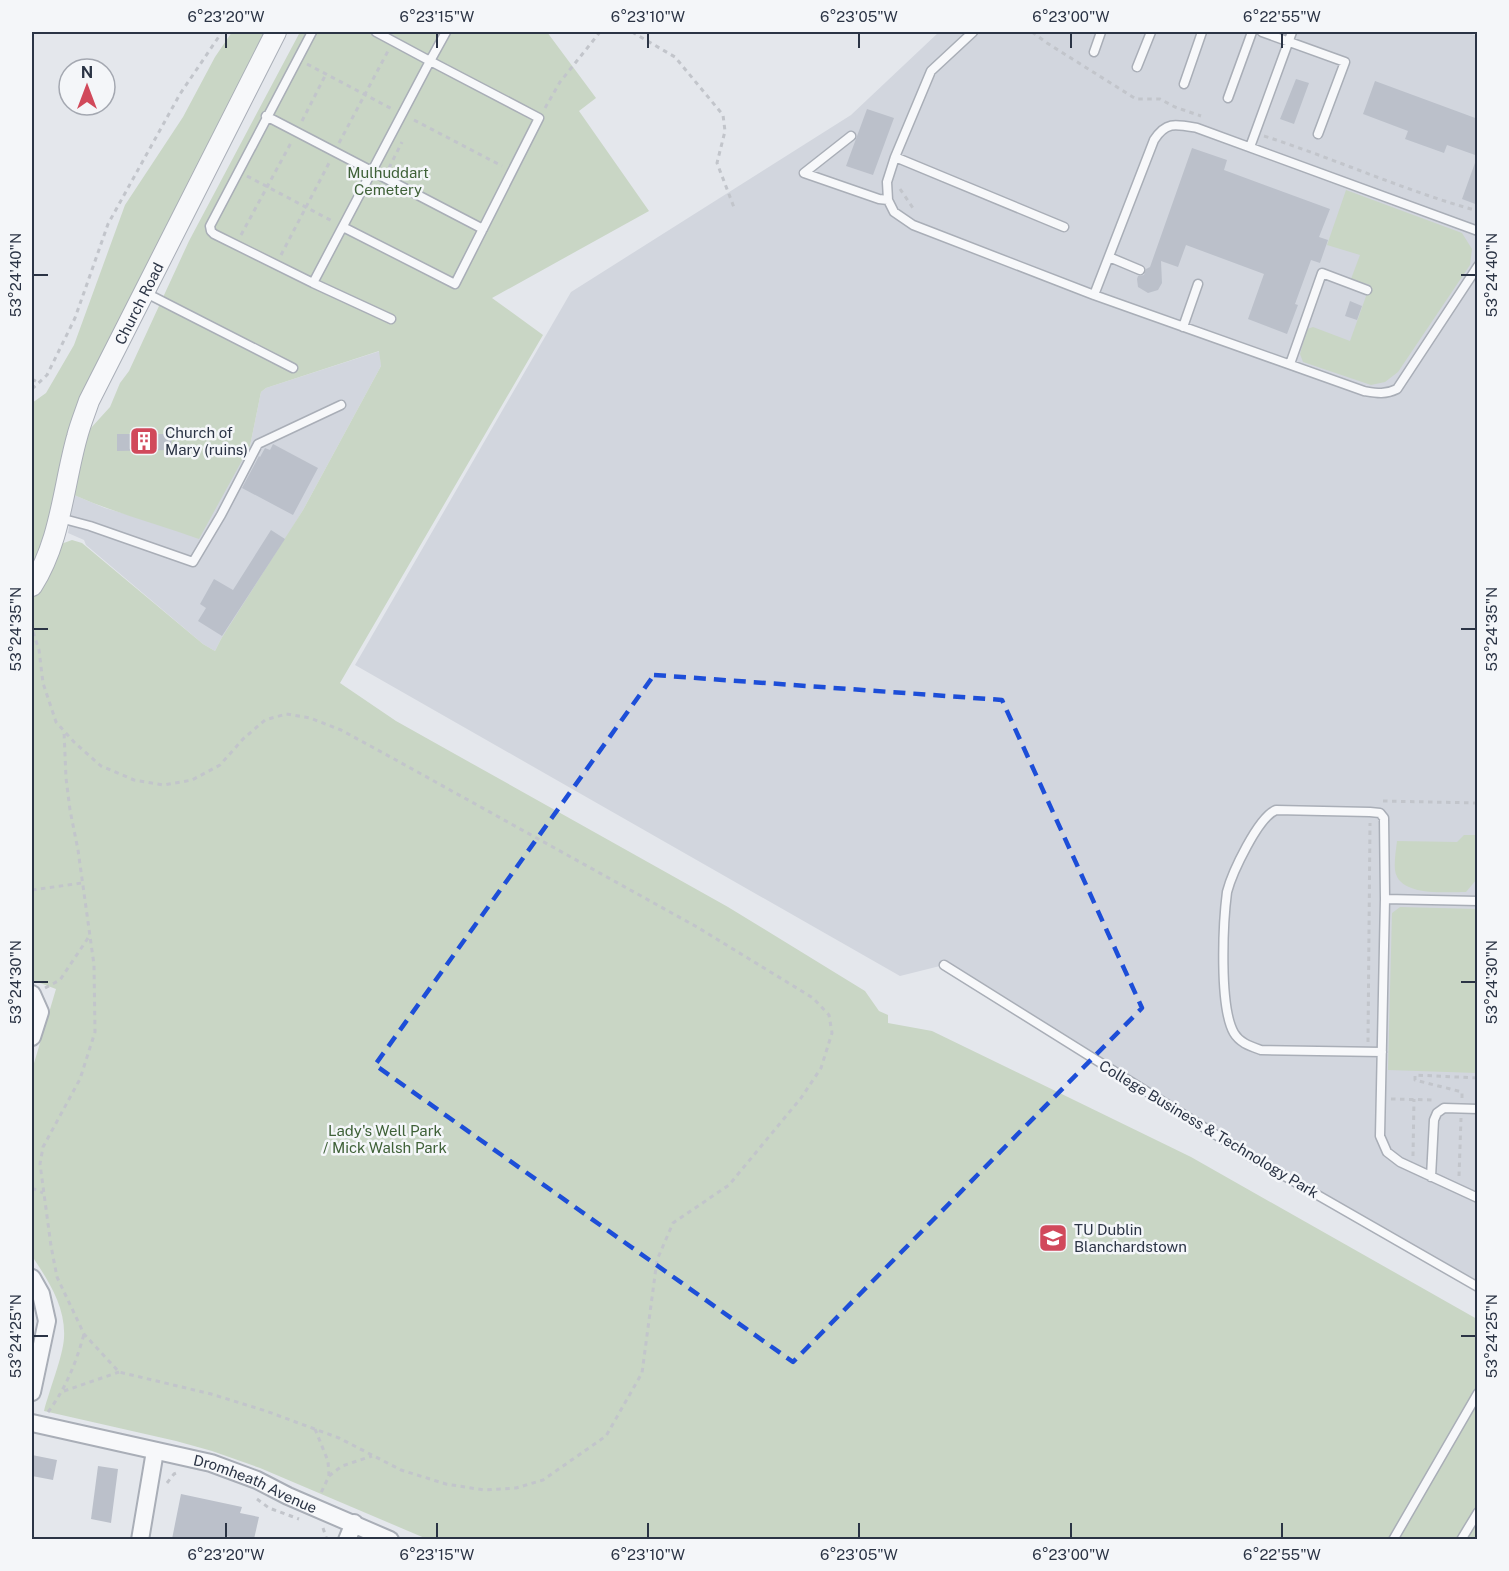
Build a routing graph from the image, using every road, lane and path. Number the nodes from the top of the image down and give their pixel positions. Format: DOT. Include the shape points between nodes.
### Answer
graph roads {
  1 [pos="222,32"];
  2 [pos="276,32"];
  3 [pos="312,32"];
  4 [pos="376,32"];
  5 [pos="446,32"];
  6 [pos="600,32"];
  7 [pos="632,32"];
  8 [pos="973,32"];
  9 [pos="1101,32"];
  10 [pos="1151,32"];
  11 [pos="1202,32"];
  12 [pos="1252,32"];
  13 [pos="1262,32"];
  14 [pos="1292,32"];
  15 [pos="1288,41"];
  16 [pos="1094,52"];
  17 [pos="297,59"];
  18 [pos="430,61"];
  19 [pos="1137,67"];
  20 [pos="326,74"];
  21 [pos="1184,84"];
  22 [pos="1228,98"];
  23 [pos="402,114"];
  24 [pos="266,116"];
  25 [pos="539,118"];
  26 [pos="414,120"];
  27 [pos="297,132"];
  28 [pos="1318,134"];
  29 [pos="851,136"];
  30 [pos="1250,147"];
  31 [pos="895,157"];
  32 [pos="904,160"];
  33 [pos="238,171"];
  34 [pos="512,171"];
  35 [pos="372,172"];
  36 [pos="267,187"];
  37 [pos="888,200"];
  38 [pos="735,210"];
  39 [pos="913,225"];
  40 [pos="343,227"];
  41 [pos="1064,227"];
  42 [pos="483,228"];
  43 [pos="1478,231"];
  44 [pos="236,244"];
  45 [pos="1109,256"];
  46 [pos="1478,266"];
  47 [pos="1140,270"];
  48 [pos="313,283"];
  49 [pos="1198,284"];
  50 [pos="1367,290"];
  51 [pos="144,291"];
  52 [pos="1094,295"];
  53 [pos="391,319"];
  54 [pos="1184,327"];
  55 [pos="1290,364"];
  56 [pos="292,368"];
  57 [pos="32,379"];
  58 [pos="39,382"];
  59 [pos="32,389"];
  60 [pos="341,405"];
  61 [pos="60,518"];
  62 [pos="32,586"];
  63 [pos="33,632"];
  64 [pos="64,731"];
  65 [pos="82,883"];
  66 [pos="32,890"];
  67 [pos="1385,899"];
  68 [pos="1478,901"];
  69 [pos="90,935"];
  70 [pos="944,965"];
  71 [pos="32,994"];
  72 [pos="32,1037"];
  73 [pos="1382,1052"];
  74 [pos="1478,1078"];
  75 [pos="1381,1098"];
  76 [pos="1414,1099"];
  77 [pos="1443,1100"];
  78 [pos="1452,1100"];
  79 [pos="1462,1100"];
  80 [pos="1470,1101"];
  81 [pos="1478,1109"];
  82 [pos="1461,1117"];
  83 [pos="1413,1156"];
  84 [pos="1460,1176"];
  85 [pos="1431,1177"];
  86 [pos="32,1188"];
  87 [pos="43,1193"];
  88 [pos="1478,1198"];
  89 [pos="32,1278"];
  90 [pos="1478,1287"];
  91 [pos="84,1334"];
  92 [pos="119,1372"];
  93 [pos="62,1391"];
  94 [pos="32,1392"];
  95 [pos="1478,1394"];
  96 [pos="56,1416"];
  97 [pos="32,1423"];
  98 [pos="315,1429"];
  99 [pos="154,1450"];
  100 [pos="374,1456"];
  101 [pos="180,1471"];
  102 [pos="328,1476"];
  103 [pos="163,1488"];
  104 [pos="311,1493"];
  105 [pos="1478,1512"];
  106 [pos="354,1523"];
  107 [pos="140,1539"];
  108 [pos="347,1539"];
  109 [pos="390,1539"];
  110 [pos="1393,1539"];
  111 [pos="1461,1539"];
  1 -- 58 [label="path" via="180,94 108,224 75,318 47,375"];
  2 -- 51 [label="street, Church Road"];
  3 -- 17 [label="lane"];
  4 -- 18 [label="lane"];
  5 -- 18 [label="lane"];
  6 -- 25 [label="path" via="560,82"];
  7 -- 38 [label="path" via="675,57 723,115 725,131 717,163"];
  8 -- 31 [label="lane" via="931,71"];
  9 -- 16 [label="lane"];
  10 -- 19 [label="lane"];
  11 -- 21 [label="lane"];
  12 -- 22 [label="lane"];
  13 -- 15 [label="lane"];
  14 -- 15 [label="lane"];
  15 -- 28 [label="lane" via="1344,62"];
  15 -- 30 [label="lane"];
  17 -- 20 [label="path"];
  17 -- 24 [label="lane"];
  18 -- 23 [label="lane"];
  18 -- 25 [label="lane"];
  20 -- 23 [label="path"];
  20 -- 27 [label="path"];
  23 -- 35 [label="lane"];
  24 -- 27 [label="lane"];
  24 -- 33 [label="lane"];
  25 -- 34 [label="lane"];
  26 -- 34 [label="path"];
  27 -- 35 [label="lane"];
  27 -- 36 [label="path"];
  29 -- 37 [label="lane" via="804,173"];
  30 -- 43 [label="lane"];
  30 -- 45 [label="lane" via="1181,125 1160,130"];
  31 -- 32 [label="lane"];
  31 -- 37 [label="lane" via="887,182"];
  32 -- 39 [label="path" via="899,172 900,190 916,213"];
  32 -- 41 [label="lane"];
  33 -- 36 [label="path"];
  33 -- 44 [label="lane" via="210,226 214,234"];
  34 -- 42 [label="lane"];
  35 -- 40 [label="lane"];
  35 -- 42 [label="lane"];
  36 -- 40 [label="path"];
  36 -- 44 [label="path"];
  37 -- 39 [label="lane" via="894,212"];
  39 -- 52 [label="lane"];
  40 -- 42 [label="lane" via="455,284"];
  40 -- 48 [label="lane"];
  44 -- 48 [label="lane"];
  45 -- 47 [label="lane"];
  45 -- 52 [label="lane"];
  46 -- 55 [label="lane" via="1397,389 1388,393 1364,391"];
  48 -- 53 [label="lane"];
  49 -- 54 [label="lane"];
  50 -- 55 [label="lane" via="1322,273"];
  51 -- 56 [label="lane"];
  51 -- 61 [label="street, Church Road" via="88,401"];
  52 -- 54 [label="lane"];
  54 -- 55 [label="lane"];
  57 -- 58 [label="path"];
  58 -- 59 [label="path"];
  60 -- 61 [label="lane" via="258,444 193,562"];
  61 -- 62 [label="street, Church Road" via="43,568"];
  63 -- 64 [label="path" via="43,683 56,722"];
  64 -- 65 [label="path" via="66,778"];
  64 -- 100 [label="path" via="102,766 134,780 164,785 192,780 220,765 265,720 286,714 310,718 341,730 697,927 813,998 829,1015 832,1033 821,1068 801,1098 729,1185 673,1223 657,1260 642,1373 606,1436 543,1480 516,1488 484,1490 446,1484 401,1470"];
  65 -- 66 [label="path"];
  65 -- 69 [label="path"];
  67 -- 68 [label="lane"];
  67 -- 73 [label="lane"];
  67 -- 73 [label="lane" via="1385,823 1380,813 1276,810 1263,820 1244,852 1230,881 1225,904 1224,999 1234,1034 1246,1045 1261,1050"];
  69 -- 71 [label="path" via="60,980"];
  69 -- 87 [label="path" via="95,1032 80,1079 43,1147"];
  70 -- 90 [label="lane, College Business & Technology Park" via="1253,1158"];
  71 -- 72 [label="street" via="40,1012"];
  73 -- 75 [label="lane"];
  74 -- 79 [label="path" via="1415,1075 1415,1080 1462,1092"];
  75 -- 76 [label="path"];
  75 -- 85 [label="lane" via="1380,1136 1387,1152"];
  76 -- 77 [label="path"];
  76 -- 83 [label="path"];
  78 -- 79 [label="path"];
  79 -- 80 [label="path"];
  81 -- 85 [label="lane" via="1444,1108 1437,1113"];
  82 -- 84 [label="path"];
  85 -- 88 [label="lane"];
  86 -- 87 [label="path"];
  87 -- 91 [label="path" via="55,1270"];
  89 -- 94 [label="street" via="41,1294 47,1322"];
  91 -- 92 [label="path"];
  91 -- 93 [label="path"];
  92 -- 93 [label="path"];
  92 -- 98 [label="path" via="211,1394"];
  93 -- 96 [label="path" via="47,1414"];
  95 -- 110 [label="lane"];
  97 -- 99 [label="street, Dromheath Avenue"];
  98 -- 100 [label="path"];
  98 -- 102 [label="path" via="328,1461"];
  99 -- 106 [label="street, Dromheath Avenue" via="234,1471"];
  99 -- 107 [label="street"];
  100 -- 102 [label="path" via="342,1466"];
  101 -- 103 [label="path"];
  102 -- 104 [label="path" via="319,1496"];
  105 -- 111 [label="lane"];
  106 -- 108 [label="street"];
  106 -- 109 [label="street, Dromheath Avenue"];
}
